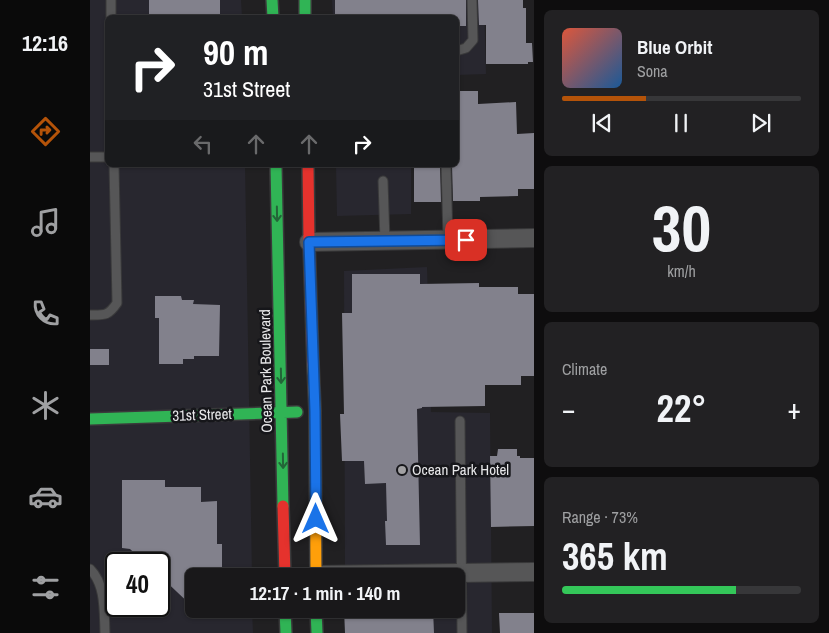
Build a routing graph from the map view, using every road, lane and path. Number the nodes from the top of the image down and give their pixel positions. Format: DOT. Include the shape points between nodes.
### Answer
graph roads {
  1 [pos="111,0"];
  2 [pos="272,0"];
  3 [pos="305,0"];
  4 [pos="472,0"];
  5 [pos="111,15"];
  6 [pos="273,15"];
  7 [pos="305,15"];
  8 [pos="459,50"];
  9 [pos="90,157"];
  10 [pos="105,157"];
  11 [pos="114,167"];
  12 [pos="276,167"];
  13 [pos="308,167"];
  14 [pos="446,167"];
  15 [pos="382,182"];
  16 [pos="534,238"];
  17 [pos="448,240"];
  18 [pos="385,241"];
  19 [pos="309,242"];
  20 [pos="90,314"];
  21 [pos="315,411"];
  22 [pos="282,412"];
  23 [pos="90,419"];
  24 [pos="460,421"];
  25 [pos="284,568"];
  26 [pos="316,568"];
  27 [pos="462,568"];
  28 [pos="90,569"];
  29 [pos="534,572"];
  30 [pos="465,573"];
  31 [pos="285,618"];
  32 [pos="316,618"];
  33 [pos="462,618"];
  34 [pos="105,633"];
  35 [pos="286,633"];
  36 [pos="317,633"];
  37 [pos="462,633"];
  1 -- 5 [label="lane"];
  2 -- 6 [label="street"];
  3 -- 7 [label="street"];
  4 -- 8 [label="lane" via="472,40 466,48"];
  9 -- 10 [label="lane"];
  11 -- 20 [label="lane" via="117,303 105,315"];
  12 -- 22 [label="street, Ocean Park Boulevard, one-way"];
  13 -- 19 [label="street"];
  14 -- 17 [label="lane"];
  15 -- 18 [label="lane"];
  16 -- 17 [label="street"];
  17 -- 18 [label="street"];
  18 -- 19 [label="street"];
  19 -- 21 [label="street"];
  21 -- 22 [label="street, 31st Street"];
  21 -- 26 [label="street"];
  22 -- 23 [label="street, 31st Street"];
  22 -- 25 [label="street, Ocean Park Boulevard, one-way"];
  24 -- 27 [label="lane"];
  28 -- 34 [label="lane" via="102,594"];
  29 -- 30 [label="street"];
  31 -- 35 [label="street"];
  32 -- 36 [label="street"];
  33 -- 37 [label="lane"];
}
